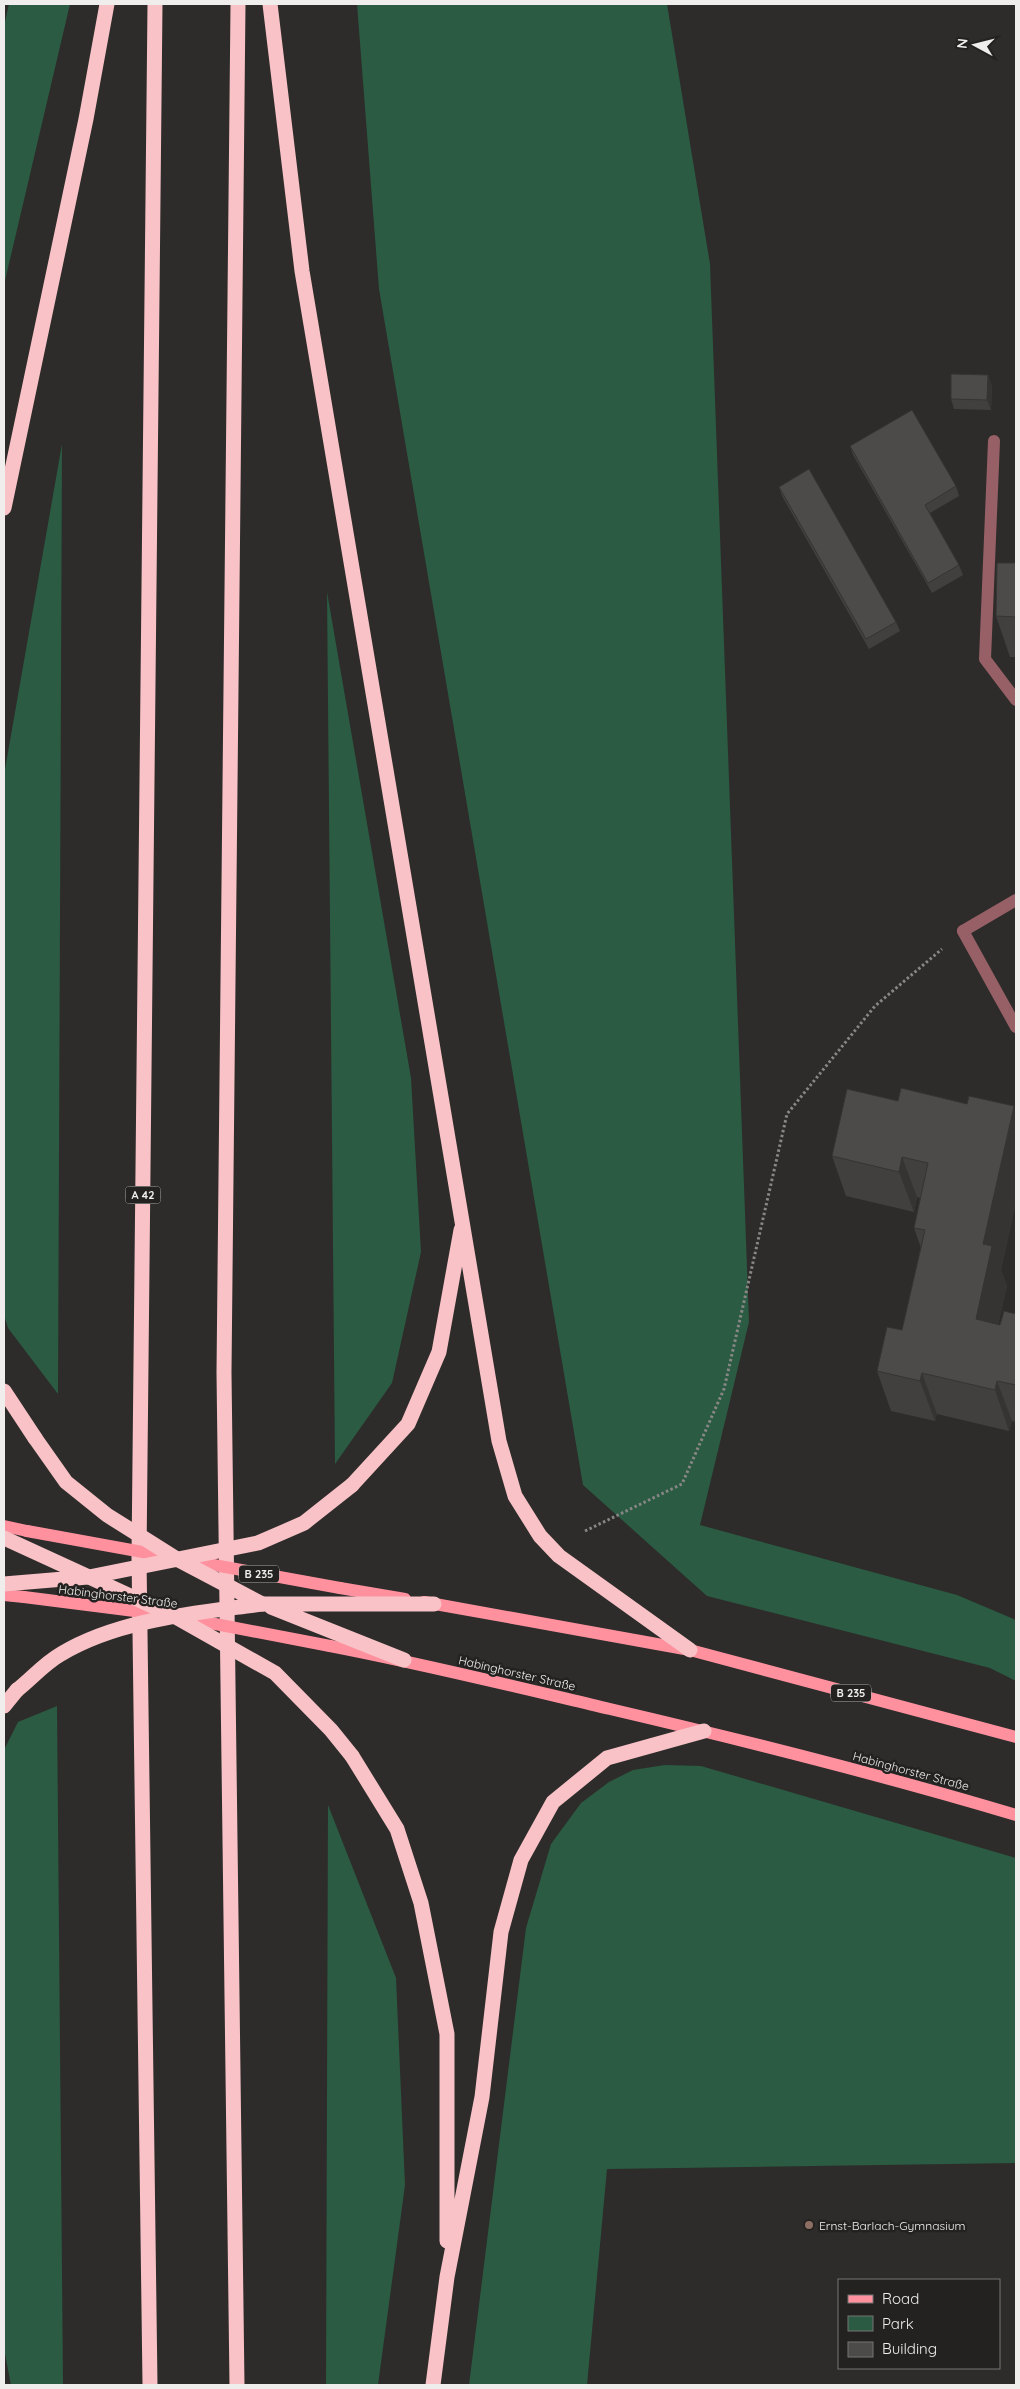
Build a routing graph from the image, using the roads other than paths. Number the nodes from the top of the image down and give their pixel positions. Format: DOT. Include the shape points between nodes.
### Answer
graph roads {
  1 [pos="107,4"];
  2 [pos="155,4"];
  3 [pos="238,4"];
  4 [pos="270,4"];
  5 [pos="994,441"];
  6 [pos="4,508"];
  7 [pos="1016,700"];
  8 [pos="1016,900"];
  9 [pos="1016,1027"];
  10 [pos="463,1218"];
  11 [pos="4,1391"];
  12 [pos="4,1526"];
  13 [pos="4,1538"];
  14 [pos="177,1559"];
  15 [pos="89,1577"];
  16 [pos="4,1584"];
  17 [pos="24,1590"];
  18 [pos="4,1595"];
  19 [pos="262,1604"];
  20 [pos="434,1604"];
  21 [pos="174,1616"];
  22 [pos="331,1639"];
  23 [pos="690,1650"];
  24 [pos="404,1660"];
  25 [pos="4,1706"];
  26 [pos="704,1731"];
  27 [pos="1016,1737"];
  28 [pos="1016,1816"];
  29 [pos="447,2277"];
  30 [pos="150,2385"];
  31 [pos="237,2385"];
  32 [pos="433,2385"];
  1 -- 6 [label="highway"];
  2 -- 30 [label="highway, A 42" via="139,1558"];
  3 -- 31 [label="highway" via="224,1373"];
  4 -- 10 [label="highway" via="302,271"];
  5 -- 7 [label="street" via="985,659"];
  8 -- 9 [label="street" via="963,931"];
  10 -- 14 [label="highway, bridge" via="438,1352 408,1424 352,1485 304,1523 266,1540"];
  10 -- 23 [label="highway" via="499,1441 515,1496 540,1536 559,1556"];
  11 -- 14 [label="highway, bridge" via="66,1482 107,1515"];
  12 -- 14 [label="main road, B 235, bridge"];
  13 -- 15 [label="highway"];
  14 -- 15 [label="highway, bridge"];
  14 -- 19 [label="highway, bridge"];
  14 -- 20 [label="main road, B 235, bridge"];
  15 -- 17 [label="highway"];
  15 -- 21 [label="highway, bridge"];
  16 -- 17 [label="highway"];
  17 -- 18 [label="main road, Habinghorster Straße"];
  17 -- 21 [label="main road, Habinghorster Straße, bridge"];
  19 -- 20 [label="highway"];
  19 -- 21 [label="highway, bridge"];
  19 -- 22 [label="highway"];
  20 -- 23 [label="main road, B 235"];
  21 -- 22 [label="main road, Habinghorster Straße, bridge"];
  21 -- 25 [label="highway, bridge" via="103,1634 60,1654 17,1690"];
  21 -- 29 [label="highway, bridge" via="275,1673 352,1756 397,1829 421,1903 448,2034"];
  22 -- 24 [label="highway"];
  23 -- 27 [label="main road, B 235"];
  24 -- 26 [label="main road, Habinghorster Straße"];
  26 -- 28 [label="main road, Habinghorster Straße" via="910,1783"];
  26 -- 29 [label="highway" via="607,1758 554,1802 521,1860 501,1932 482,2098"];
  29 -- 32 [label="highway"];
}
